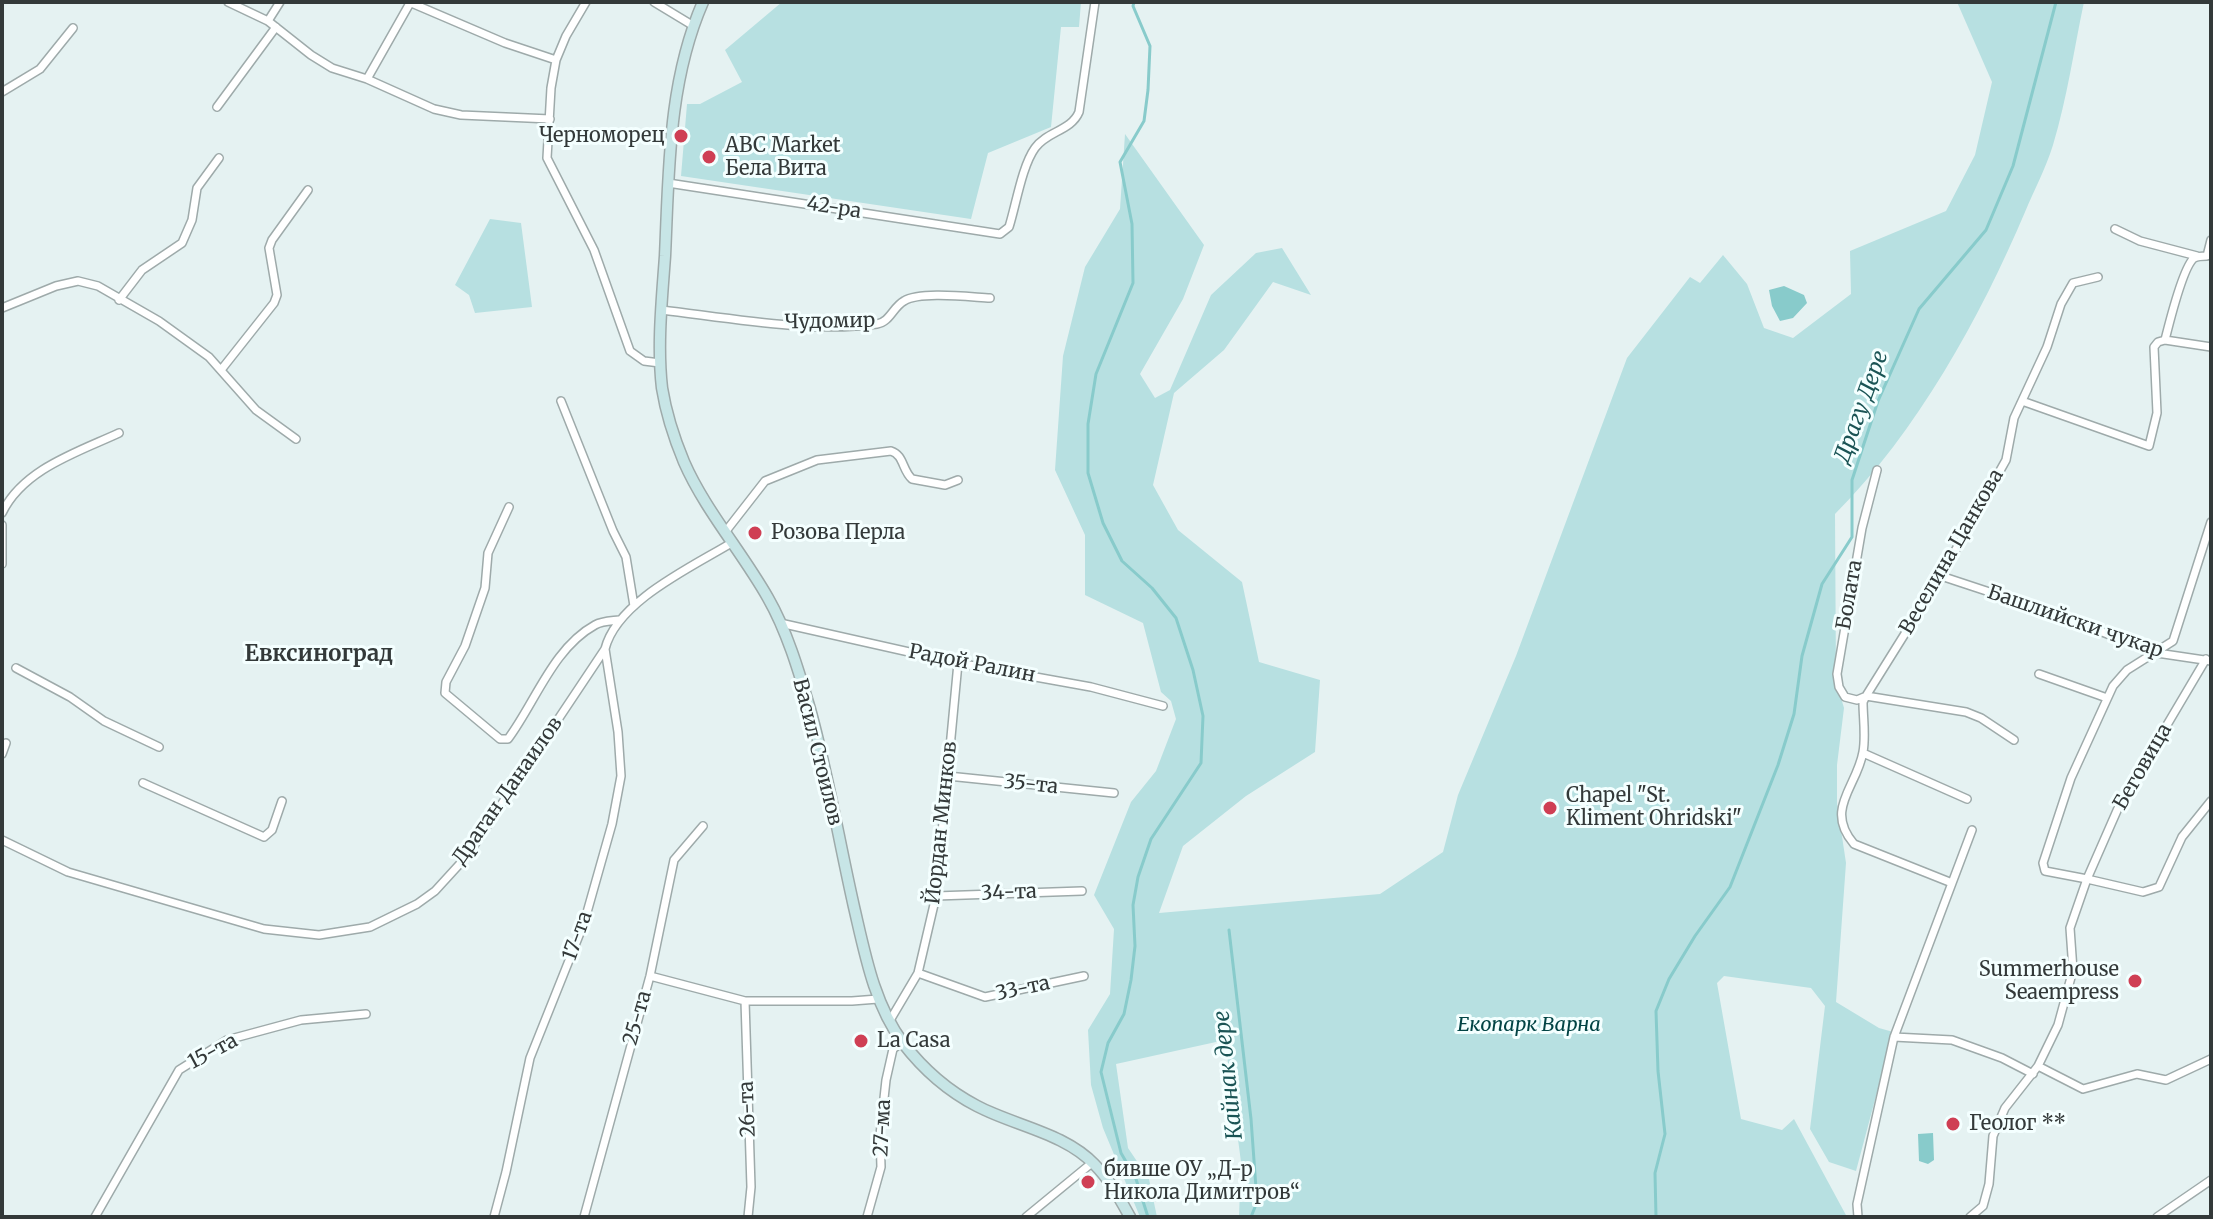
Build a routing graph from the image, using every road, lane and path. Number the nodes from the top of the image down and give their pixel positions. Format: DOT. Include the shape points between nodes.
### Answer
graph roads {
  1 [pos="228,2"];
  2 [pos="280,2"];
  3 [pos="410,2"];
  4 [pos="586,2"];
  5 [pos="654,2"];
  6 [pos="703,2"];
  7 [pos="1095,2"];
  8 [pos="268,21"];
  9 [pos="692,25"];
  10 [pos="276,27"];
  11 [pos="73,28"];
  12 [pos="556,60"];
  13 [pos="367,79"];
  14 [pos="2,92"];
  15 [pos="217,107"];
  16 [pos="550,119"];
  17 [pos="219,158"];
  18 [pos="668,183"];
  19 [pos="308,190"];
  20 [pos="2115,229"];
  21 [pos="2211,240"];
  22 [pos="2197,256"];
  23 [pos="2209,257"];
  24 [pos="2098,277"];
  25 [pos="990,298"];
  26 [pos="119,300"];
  27 [pos="2,308"];
  28 [pos="662,310"];
  29 [pos="2162,341"];
  30 [pos="2211,347"];
  31 [pos="660,363"];
  32 [pos="221,370"];
  33 [pos="561,401"];
  34 [pos="2022,401"];
  35 [pos="119,433"];
  36 [pos="296,439"];
  37 [pos="1877,470"];
  38 [pos="958,480"];
  39 [pos="509,507"];
  40 [pos="2,513"];
  41 [pos="2211,522"];
  42 [pos="2,525"];
  43 [pos="726,531"];
  44 [pos="733,542"];
  45 [pos="2,564"];
  46 [pos="1941,576"];
  47 [pos="634,606"];
  48 [pos="619,620"];
  49 [pos="780,623"];
  50 [pos="605,649"];
  51 [pos="2157,653"];
  52 [pos="2209,660"];
  53 [pos="958,663"];
  54 [pos="16,668"];
  55 [pos="2039,674"];
  56 [pos="1866,696"];
  57 [pos="2107,698"];
  58 [pos="1163,706"];
  59 [pos="2014,740"];
  60 [pos="6,743"];
  61 [pos="159,747"];
  62 [pos="1863,753"];
  63 [pos="2,754"];
  64 [pos="948,776"];
  65 [pos="143,783"];
  66 [pos="1114,793"];
  67 [pos="1967,799"];
  68 [pos="282,801"];
  69 [pos="2211,801"];
  70 [pos="703,826"];
  71 [pos="1972,830"];
  72 [pos="2,840"];
  73 [pos="2087,879"];
  74 [pos="1952,883"];
  75 [pos="1082,891"];
  76 [pos="936,896"];
  77 [pos="918,973"];
  78 [pos="650,976"];
  79 [pos="1084,976"];
  80 [pos="878,999"];
  81 [pos="745,1001"];
  82 [pos="366,1014"];
  83 [pos="889,1023"];
  84 [pos="1894,1037"];
  85 [pos="902,1042"];
  86 [pos="2211,1059"];
  87 [pos="2038,1066"];
  88 [pos="2033,1074"];
  89 [pos="1093,1162"];
  90 [pos="2211,1180"];
  91 [pos="95,1217"];
  92 [pos="494,1217"];
  93 [pos="584,1217"];
  94 [pos="748,1217"];
  95 [pos="867,1217"];
  96 [pos="1026,1217"];
  97 [pos="1130,1217"];
  98 [pos="1858,1217"];
  99 [pos="1970,1217"];
  100 [pos="2157,1217"];
  1 -- 8 [label="street"];
  2 -- 8 [label="street"];
  3 -- 12 [label="street"];
  3 -- 13 [label="street"];
  4 -- 12 [label="street"];
  5 -- 9 [label="street"];
  6 -- 9 [label="street, Васил Стоилов"];
  7 -- 18 [label="street, 42-ра" via="1079,112 1075,121 1036,146 1009,227 1000,234"];
  8 -- 10 [label="street"];
  9 -- 18 [label="street, Васил Стоилов" via="675,98"];
  10 -- 13 [label="street" via="332,68"];
  10 -- 15 [label="street"];
  11 -- 14 [label="street" via="40,69"];
  12 -- 16 [label="street"];
  13 -- 16 [label="street" via="447,113"];
  16 -- 31 [label="street" via="547,158 594,250 630,351 644,361"];
  17 -- 26 [label="street" via="197,188 182,243 142,270"];
  18 -- 28 [label="street, Васил Стоилов"];
  19 -- 32 [label="street" via="269,248 274,303"];
  20 -- 22 [label="street"];
  21 -- 23 [label="street"];
  22 -- 23 [label="street"];
  22 -- 29 [label="street"];
  24 -- 34 [label="street, Веселина Цанкова" via="2073,283"];
  25 -- 28 [label="street, Чудомир" via="918,296 900,303 880,324 778,324"];
  26 -- 27 [label="street" via="78,281"];
  26 -- 32 [label="street" via="159,321"];
  28 -- 31 [label="street, Васил Стоилов"];
  29 -- 30 [label="street"];
  29 -- 34 [label="street" via="2153,353 2157,413 2149,446"];
  31 -- 43 [label="street, Васил Стоилов" via="665,405 679,450"];
  32 -- 36 [label="street" via="256,410"];
  33 -- 47 [label="street" via="626,557"];
  34 -- 46 [label="street, Веселина Цанкова" via="2006,460"];
  35 -- 40 [label="street" via="39,472 17,490"];
  37 -- 56 [label="street, Болата" via="1837,674 1845,697"];
  38 -- 43 [label="street" via="945,485 912,479 891,451 817,460 765,481"];
  39 -- 48 [label="street" via="488,553 485,588 445,693 505,740 551,669 580,636 598,623"];
  41 -- 51 [label="street" via="2173,641"];
  42 -- 45 [label="street"];
  43 -- 44 [label="street, Васил Стоилов"];
  44 -- 47 [label="street, Драган Данаилов"];
  44 -- 49 [label="street, Васил Стоилов"];
  46 -- 51 [label="street, Башлийски чукар"];
  46 -- 56 [label="street, Веселина Цанкова"];
  47 -- 48 [label="street, Драган Данаилов"];
  48 -- 50 [label="street, Драган Данаилов"];
  49 -- 53 [label="street, Радой Ралин"];
  49 -- 80 [label="street, Васил Стоилов" via="817,737"];
  50 -- 72 [label="street, Драган Данаилов" via="467,856 425,898 370,927 319,935 264,929 68,872"];
  50 -- 92 [label="street, 17-та" via="618,732 617,800 584,923 530,1058"];
  51 -- 52 [label="street, Башлийски чукар"];
  51 -- 57 [label="street" via="2127,670"];
  52 -- 73 [label="street, Беговица" via="2119,806"];
  53 -- 58 [label="street, Радой Ралин"];
  53 -- 64 [label="street, Йордан Минков"];
  54 -- 61 [label="street"];
  55 -- 57 [label="street"];
  56 -- 59 [label="street" via="1966,712"];
  56 -- 62 [label="street, Веселина Цанкова"];
  57 -- 73 [label="street" via="2071,778 2043,863 2049,873"];
  60 -- 63 [label="street"];
  62 -- 67 [label="street"];
  62 -- 74 [label="street, Веселина Цанкова" via="1842,803 1845,834 1854,844"];
  64 -- 66 [label="street, 35-та"];
  64 -- 76 [label="street, Йордан Минков"];
  65 -- 68 [label="street" via="264,837 272,830"];
  69 -- 73 [label="street" via="2182,837 2159,887 2143,892"];
  70 -- 78 [label="street, 25-та" via="674,860"];
  71 -- 74 [label="street"];
  73 -- 87 [label="street, Беговица" via="2070,928 2070,986"];
  74 -- 84 [label="street"];
  75 -- 76 [label="street, 34-та"];
  76 -- 77 [label="street, Йордан Минков"];
  77 -- 79 [label="street, 33-та" via="985,997"];
  77 -- 83 [label="street, Йордан Минков"];
  78 -- 81 [label="street"];
  78 -- 93 [label="street, 25-та"];
  80 -- 81 [label="street"];
  80 -- 83 [label="street, Васил Стоилов"];
  81 -- 94 [label="street, 26-та"];
  82 -- 91 [label="street, 15-та" via="301,1020 227,1040 179,1070"];
  83 -- 85 [label="street, Васил Стоилов"];
  84 -- 88 [label="street" via="1952,1040"];
  84 -- 98 [label="street"];
  85 -- 89 [label="street, Васил Стоилов" via="951,1091 1062,1142"];
  85 -- 95 [label="street, 27-ма" via="893,1049 889,1065 881,1167"];
  86 -- 87 [label="street" via="2166,1080 2137,1074 2083,1089"];
  87 -- 88 [label="street, Беговица"];
  88 -- 99 [label="street, Беговица" via="2005,1108 1993,1136 1983,1206"];
  89 -- 96 [label="street"];
  89 -- 97 [label="street, Васил Стоилов"];
  90 -- 100 [label="street"];
}
